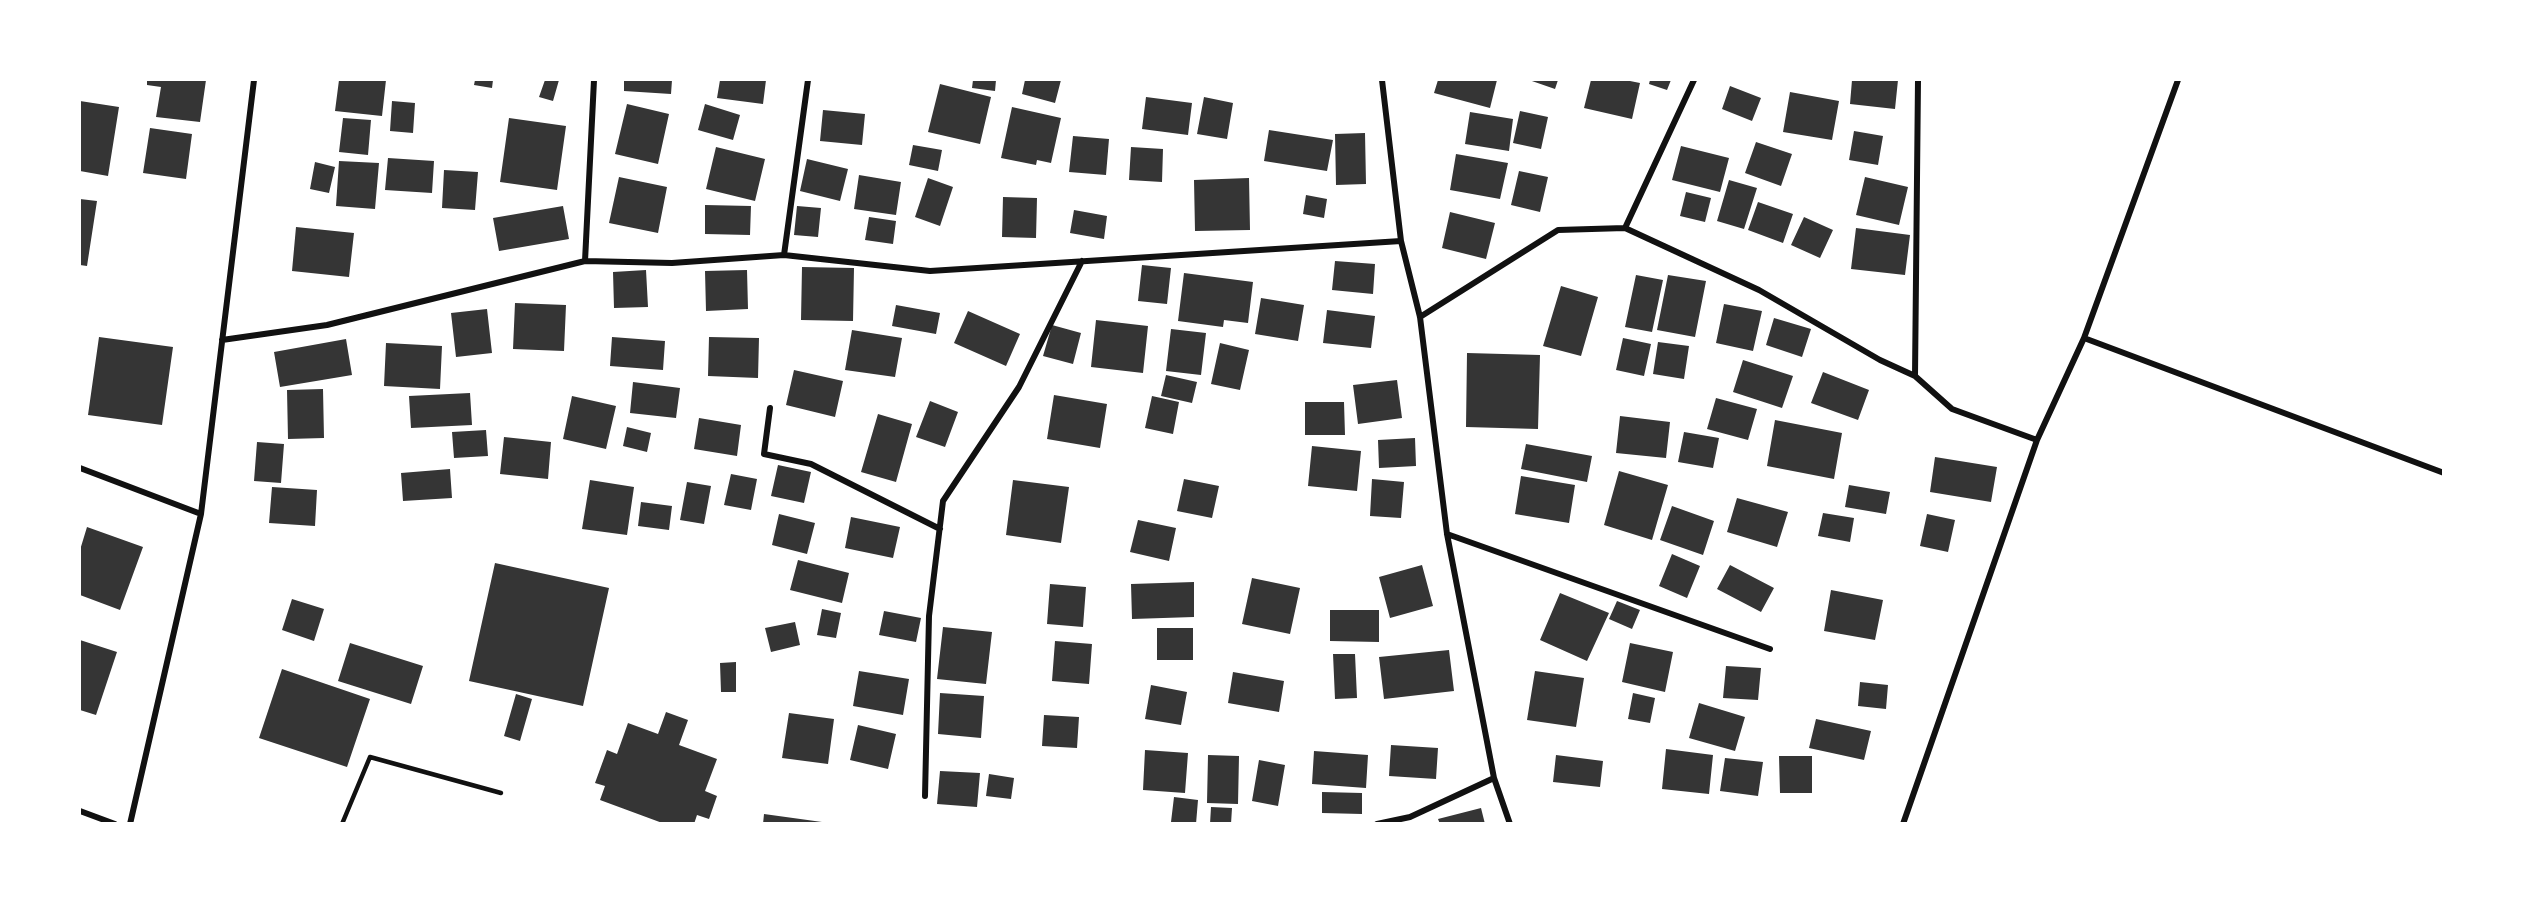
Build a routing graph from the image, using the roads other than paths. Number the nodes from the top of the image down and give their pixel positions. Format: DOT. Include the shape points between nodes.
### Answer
graph roads {
  1 [pos="254,80"];
  2 [pos="594,80"];
  3 [pos="808,80"];
  4 [pos="1382,80"];
  5 [pos="1695,80"];
  6 [pos="1918,80"];
  7 [pos="2178,80"];
  8 [pos="1625,228"];
  9 [pos="1401,241"];
  10 [pos="784,255"];
  11 [pos="585,261"];
  12 [pos="1082,261"];
  13 [pos="1420,316"];
  14 [pos="2085,338"];
  15 [pos="222,340"];
  16 [pos="1915,376"];
  17 [pos="770,408"];
  18 [pos="2037,440"];
  19 [pos="80,468"];
  20 [pos="2444,473"];
  21 [pos="201,514"];
  22 [pos="940,529"];
  23 [pos="1447,534"];
  24 [pos="1770,649"];
  25 [pos="1494,778"];
  26 [pos="501,793"];
  27 [pos="925,796"];
  28 [pos="80,811"];
  29 [pos="115,824"];
  30 [pos="130,824"];
  31 [pos="342,824"];
  32 [pos="1377,824"];
  33 [pos="1510,824"];
  34 [pos="1903,824"];
  1 -- 15 [label="street"];
  2 -- 11 [label="street"];
  3 -- 10 [label="street"];
  4 -- 9 [label="street"];
  5 -- 8 [label="street"];
  6 -- 16 [label="street"];
  7 -- 14 [label="street"];
  8 -- 13 [label="street" via="1558,231"];
  8 -- 16 [label="street" via="1759,290"];
  9 -- 12 [label="street"];
  9 -- 13 [label="street"];
  10 -- 11 [label="street" via="672,263"];
  10 -- 12 [label="street" via="930,271"];
  11 -- 15 [label="street" via="327,326"];
  12 -- 22 [label="street" via="1019,387 943,501"];
  13 -- 23 [label="street"];
  14 -- 18 [label="street"];
  14 -- 20 [label="street"];
  15 -- 21 [label="street"];
  16 -- 18 [label="street" via="1952,410"];
  17 -- 22 [label="street" via="764,454 811,464"];
  18 -- 34 [label="street"];
  19 -- 21 [label="street"];
  21 -- 30 [label="street"];
  22 -- 27 [label="street" via="929,616"];
  23 -- 24 [label="street"];
  23 -- 25 [label="street"];
  25 -- 32 [label="street" via="1410,817"];
  25 -- 33 [label="street"];
  26 -- 31 [label="lane" via="370,757"];
  28 -- 29 [label="street"];
}
